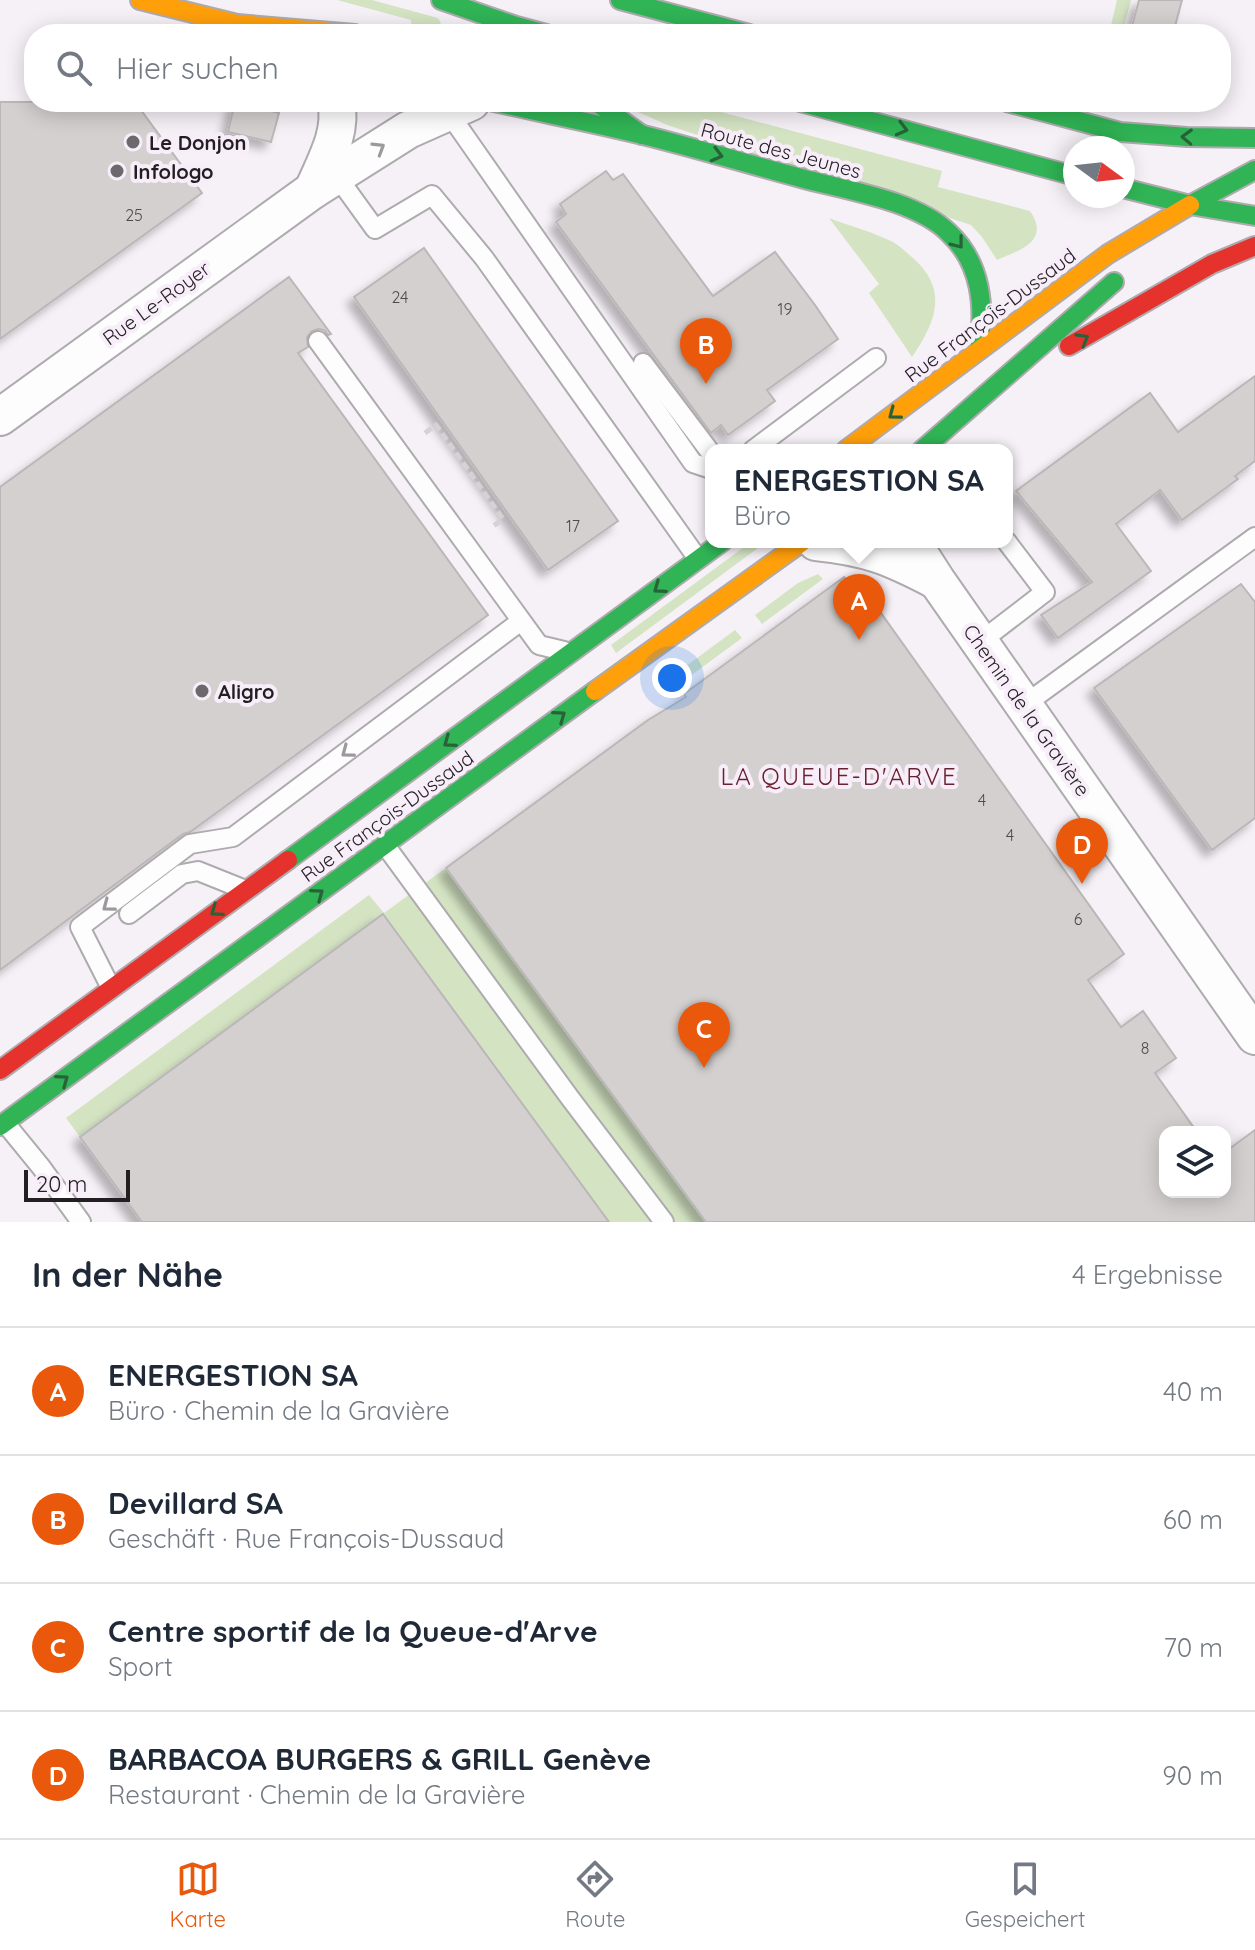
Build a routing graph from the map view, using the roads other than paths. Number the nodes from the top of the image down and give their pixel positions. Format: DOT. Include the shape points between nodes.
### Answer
graph roads {
  1 [pos="140,0"];
  2 [pos="441,0"];
  3 [pos="620,0"];
  4 [pos="237,24"];
  5 [pos="504,24"];
  6 [pos="711,24"];
  7 [pos="337,112"];
  8 [pos="449,112"];
  9 [pos="463,112"];
  10 [pos="539,112"];
  11 [pos="610,112"];
  12 [pos="837,112"];
  13 [pos="1045,112"];
  14 [pos="1120,132"];
  15 [pos="642,135"];
  16 [pos="1255,138"];
  17 [pos="1142,153"];
  18 [pos="1255,170"];
  19 [pos="1063,173"];
  20 [pos="1160,176"];
  21 [pos="325,182"];
  22 [pos="1135,191"];
  23 [pos="1166,200"];
  24 [pos="1190,205"];
  25 [pos="1255,216"];
  26 [pos="1164,220"];
  27 [pos="1255,246"];
  28 [pos="1147,252"];
  29 [pos="1126,272"];
  30 [pos="318,341"];
  31 [pos="979,350"];
  32 [pos="876,358"];
  33 [pos="643,363"];
  34 [pos="991,391"];
  35 [pos="0,417"];
  36 [pos="761,444"];
  37 [pos="857,444"];
  38 [pos="930,444"];
  39 [pos="705,445"];
  40 [pos="705,467"];
  41 [pos="1253,535"];
  42 [pos="714,548"];
  43 [pos="792,548"];
  44 [pos="863,548"];
  45 [pos="916,548"];
  46 [pos="1012,548"];
  47 [pos="698,559"];
  48 [pos="937,581"];
  49 [pos="521,621"];
  50 [pos="980,642"];
  51 [pos="584,671"];
  52 [pos="1024,705"];
  53 [pos="385,845"];
  54 [pos="246,890"];
  55 [pos="129,914"];
  56 [pos="111,989"];
  57 [pos="1255,1036"];
  58 [pos="0,1070"];
  59 [pos="2,1122"];
  60 [pos="81,1222"];
  61 [pos="664,1222"];
  1 -- 4 [label="main road"];
  2 -- 5 [label="main road"];
  3 -- 6 [label="main road"];
  7 -- 21 [label="street"];
  21 -- 8 [label="street, Rue Le-Royer, one-way" via="408,130"];
  9 -- 40 [label="lane" via="693,463"];
  10 -- 15 [label="main road, Route des Jeunes"];
  11 -- 15 [label="main road"];
  12 -- 19 [label="main road, one-way"];
  13 -- 14 [label="main road"];
  16 -- 14 [label="main road, one-way"];
  14 -- 17 [label="main road"];
  15 -- 31 [label="main road, Route des Jeunes, one-way" via="862,194 934,220 949,231 978,277 983,327"];
  18 -- 24 [label="main road, Rue François-Dussaud"];
  20 -- 23 [label="main road"];
  21 -- 35 [label="street, Rue Le-Royer"];
  21 -- 47 [label="lane" via="375,229 432,195 484,258"];
  22 -- 23 [label="main road"];
  23 -- 24 [label="main road"];
  23 -- 26 [label="main road"];
  24 -- 25 [label="main road"];
  24 -- 26 [label="main road, Rue François-Dussaud"];
  26 -- 28 [label="main road"];
  26 -- 31 [label="main road, Rue François-Dussaud" via="1108,254"];
  34 -- 27 [label="main road, one-way" via="1212,264"];
  29 -- 34 [label="main road"];
  30 -- 49 [label="lane"];
  31 -- 37 [label="main road, Rue François-Dussaud, one-way"];
  32 -- 36 [label="lane"];
  33 -- 39 [label="lane"];
  34 -- 38 [label="main road"];
  41 -- 52 [label="lane"];
  42 -- 47 [label="main road, Rue François-Dussaud"];
  43 -- 51 [label="main road, Rue François-Dussaud"];
  44 -- 48 [label="street, Chemin de la Gravière"];
  45 -- 48 [label="street, Chemin de la Gravière"];
  46 -- 50 [label="lane" via="1045,592"];
  47 -- 51 [label="main road, Rue François-Dussaud, one-way"];
  48 -- 50 [label="street, Chemin de la Gravière"];
  49 -- 51 [label="lane" via="539,645"];
  49 -- 56 [label="lane, one-way" via="233,837 190,844 80,927"];
  50 -- 52 [label="street, Chemin de la Gravière"];
  53 -- 51 [label="main road, Rue François-Dussaud, one-way"];
  51 -- 54 [label="main road, Rue François-Dussaud, one-way"];
  52 -- 57 [label="street, Chemin de la Gravière"];
  59 -- 53 [label="main road, Rue François-Dussaud, one-way"];
  53 -- 61 [label="lane"];
  54 -- 55 [label="lane" via="198,871 182,874"];
  54 -- 56 [label="main road, Rue François-Dussaud, one-way"];
  56 -- 58 [label="main road, Rue François-Dussaud"];
  59 -- 60 [label="lane"];
}
